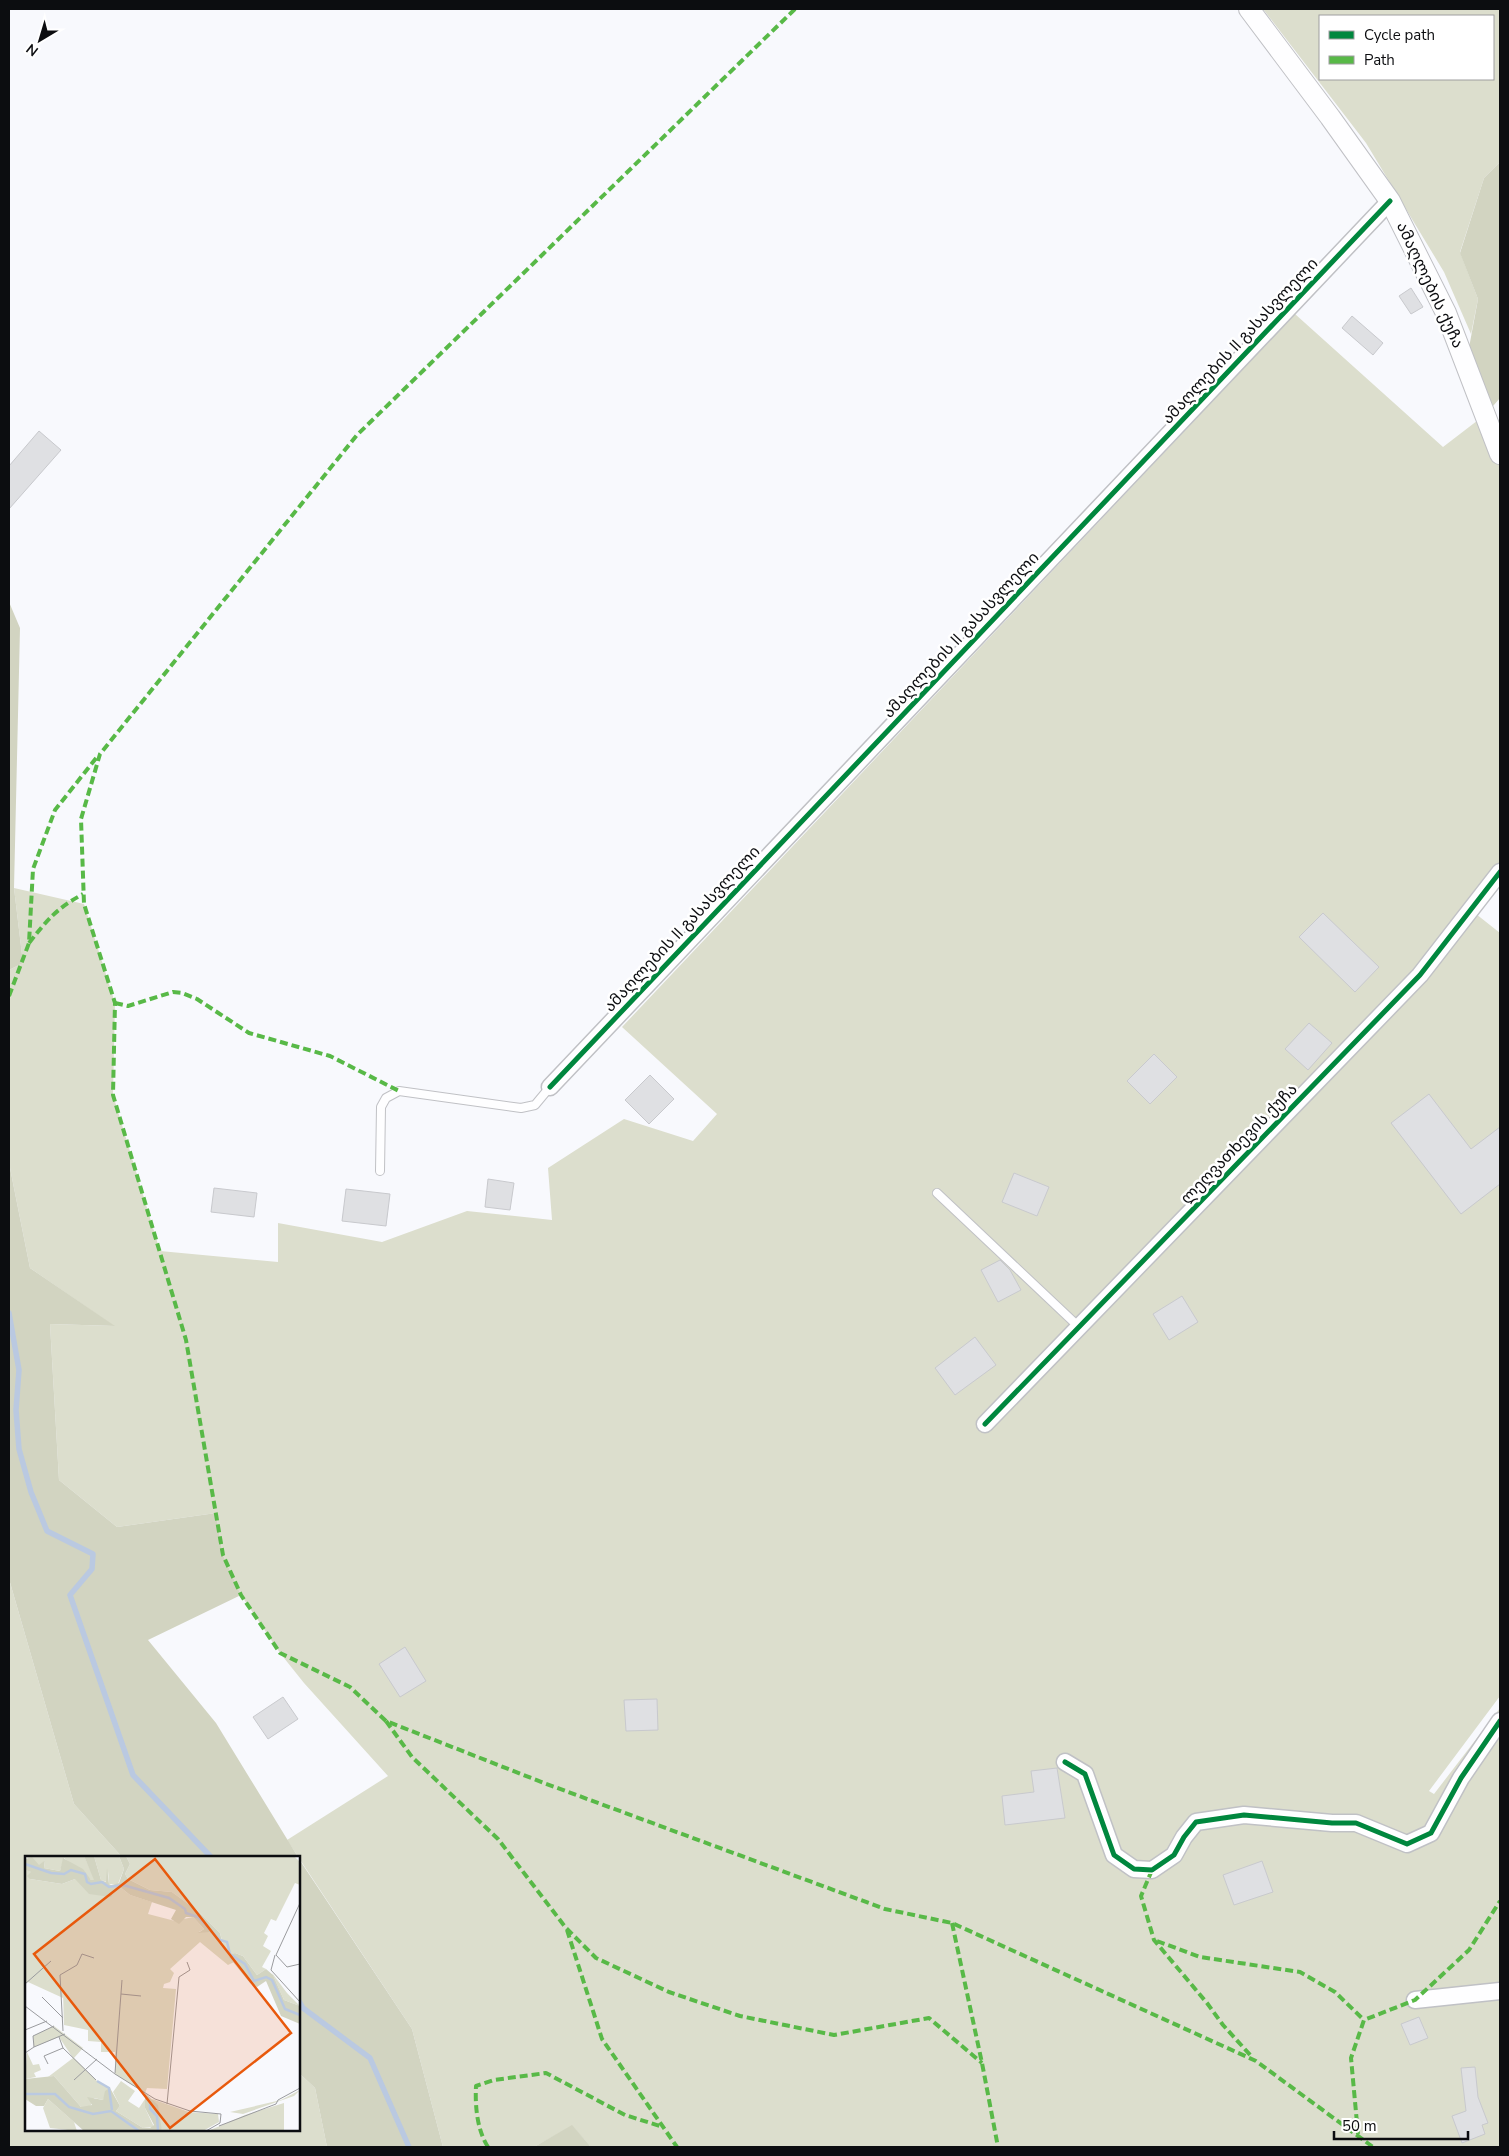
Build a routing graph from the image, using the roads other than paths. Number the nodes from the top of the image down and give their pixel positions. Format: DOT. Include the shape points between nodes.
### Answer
graph roads {
  1 [pos="1249,9"];
  2 [pos="1390,201"];
  3 [pos="1500,454"];
  4 [pos="1500,872"];
  5 [pos="550,1087"];
  6 [pos="380,1171"];
  7 [pos="937,1193"];
  8 [pos="1079,1327"];
  9 [pos="985,1424"];
  10 [pos="1500,1721"];
  11 [pos="1065,1762"];
  12 [pos="1500,1991"];
  13 [pos="1415,2000"];
  1 -- 2 [label="street, ამაღლების ქუჩა"];
  2 -- 3 [label="street, ამაღლების ქუჩა" via="1446,313"];
  2 -- 5 [label="street, ამაღლების II გასასვლელი"];
  4 -- 8 [label="street, ლეღვათხევის ქუჩა" via="1420,975"];
  5 -- 6 [label="lane" via="535,1105 521,1108 399,1091 386,1098 382,1107"];
  7 -- 8 [label="lane"];
  8 -- 9 [label="street, ლეღვათხევის ქუჩა"];
  10 -- 11 [label="street" via="1431,1832 1407,1844 1356,1823 1244,1815 1196,1822 1174,1855 1152,1870 1134,1869 1114,1856 1085,1774"];
  12 -- 13 [label="street"];
}
